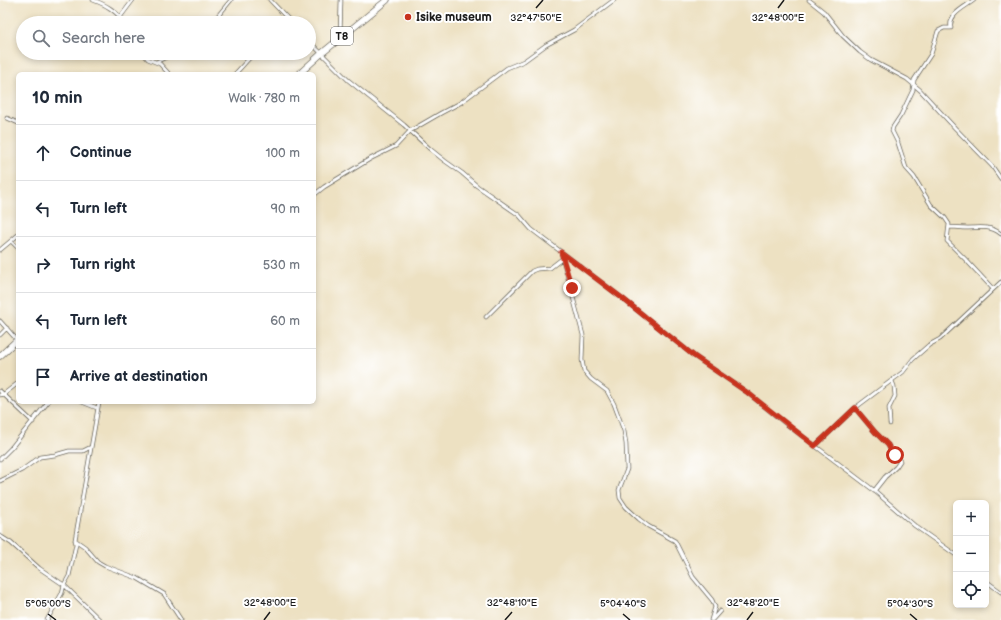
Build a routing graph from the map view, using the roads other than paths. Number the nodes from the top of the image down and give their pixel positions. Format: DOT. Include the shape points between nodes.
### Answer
graph roads {
  1 [pos="94,0"];
  2 [pos="133,0"];
  3 [pos="231,0"];
  4 [pos="275,0"];
  5 [pos="340,0"];
  6 [pos="387,0"];
  7 [pos="614,0"];
  8 [pos="809,0"];
  9 [pos="974,0"];
  10 [pos="271,1"];
  11 [pos="121,16"];
  12 [pos="218,16"];
  13 [pos="285,16"];
  14 [pos="340,38"];
  15 [pos="316,49"];
  16 [pos="321,54"];
  17 [pos="316,59"];
  18 [pos="151,60"];
  19 [pos="160,60"];
  20 [pos="248,60"];
  21 [pos="314,60"];
  22 [pos="156,62"];
  23 [pos="167,72"];
  24 [pos="237,72"];
  25 [pos="301,72"];
  26 [pos="913,83"];
  27 [pos="7,118"];
  28 [pos="16,123"];
  29 [pos="410,131"];
  30 [pos="1001,179"];
  31 [pos="316,193"];
  32 [pos="949,227"];
  33 [pos="1001,234"];
  34 [pos="16,237"];
  35 [pos="11,241"];
  36 [pos="16,246"];
  37 [pos="0,250"];
  38 [pos="561,252"];
  39 [pos="563,258"];
  40 [pos="1001,282"];
  41 [pos="993,290"];
  42 [pos="486,317"];
  43 [pos="0,321"];
  44 [pos="7,328"];
  45 [pos="0,335"];
  46 [pos="16,338"];
  47 [pos="16,340"];
  48 [pos="0,356"];
  49 [pos="892,381"];
  50 [pos="16,384"];
  51 [pos="0,391"];
  52 [pos="2,395"];
  53 [pos="46,404"];
  54 [pos="87,404"];
  55 [pos="98,404"];
  56 [pos="97,408"];
  57 [pos="855,408"];
  58 [pos="33,422"];
  59 [pos="890,424"];
  60 [pos="815,446"];
  61 [pos="91,447"];
  62 [pos="0,459"];
  63 [pos="0,481"];
  64 [pos="874,491"];
  65 [pos="0,536"];
  66 [pos="75,540"];
  67 [pos="953,553"];
  68 [pos="989,583"];
  69 [pos="64,585"];
  70 [pos="1001,592"];
  71 [pos="720,611"];
  72 [pos="48,620"];
  73 [pos="100,620"];
  74 [pos="181,620"];
  75 [pos="711,620"];
  1 -- 11 [label="street"];
  2 -- 11 [label="street"];
  3 -- 12 [label="street"];
  4 -- 10 [label="street"];
  5 -- 14 [label="street"];
  6 -- 14 [label="highway, T8"];
  7 -- 29 [label="street" via="574,30 546,45 524,61 507,68 460,103"];
  8 -- 26 [label="street" via="824,12 860,52"];
  9 -- 26 [label="street" via="952,16 951,28 938,31 929,58"];
  10 -- 13 [label="street"];
  14 -- 16 [label="highway, T8"];
  15 -- 16 [label="street"];
  16 -- 17 [label="highway, T8"];
  16 -- 29 [label="street"];
  18 -- 22 [label="street"];
  19 -- 22 [label="street"];
  20 -- 24 [label="street"];
  21 -- 25 [label="highway, T8"];
  22 -- 23 [label="street"];
  26 -- 30 [label="street" via="992,166"];
  26 -- 32 [label="street" via="913,90 892,133 898,143 904,165 931,205 945,218"];
  27 -- 28 [label="street"];
  29 -- 31 [label="street" via="396,146 370,159"];
  29 -- 38 [label="street" via="476,186 519,215 531,229"];
  32 -- 33 [label="street" via="994,229"];
  32 -- 41 [label="street" via="946,238 948,244"];
  34 -- 35 [label="street"];
  35 -- 36 [label="street"];
  35 -- 37 [label="street"];
  38 -- 39 [label="street"];
  38 -- 60 [label="street"];
  39 -- 42 [label="street" via="550,268 532,271"];
  39 -- 75 [label="street" via="583,335 584,371 607,391 624,431 627,469 619,490 620,498 643,522 675,541 693,577 712,600 715,607"];
  40 -- 41 [label="street"];
  41 -- 49 [label="street" via="940,339 913,359"];
  43 -- 44 [label="street"];
  44 -- 45 [label="street"];
  44 -- 46 [label="street"];
  47 -- 48 [label="highway"];
  49 -- 57 [label="street"];
  49 -- 59 [label="street" via="895,396 889,408"];
  50 -- 52 [label="street"];
  51 -- 52 [label="street"];
  52 -- 58 [label="street"];
  53 -- 58 [label="street"];
  54 -- 56 [label="street"];
  55 -- 56 [label="street"];
  56 -- 61 [label="street"];
  57 -- 60 [label="street"];
  57 -- 64 [label="street" via="900,461"];
  58 -- 62 [label="street"];
  60 -- 64 [label="street"];
  61 -- 63 [label="street" via="83,451 40,457"];
  61 -- 66 [label="street"];
  64 -- 67 [label="street" via="915,526"];
  65 -- 69 [label="street"];
  66 -- 69 [label="street" via="69,576"];
  66 -- 74 [label="street" via="104,566 137,578 164,594"];
  68 -- 70 [label="street"];
  69 -- 72 [label="street"];
  69 -- 73 [label="street"];
  71 -- 75 [label="street"];
}
